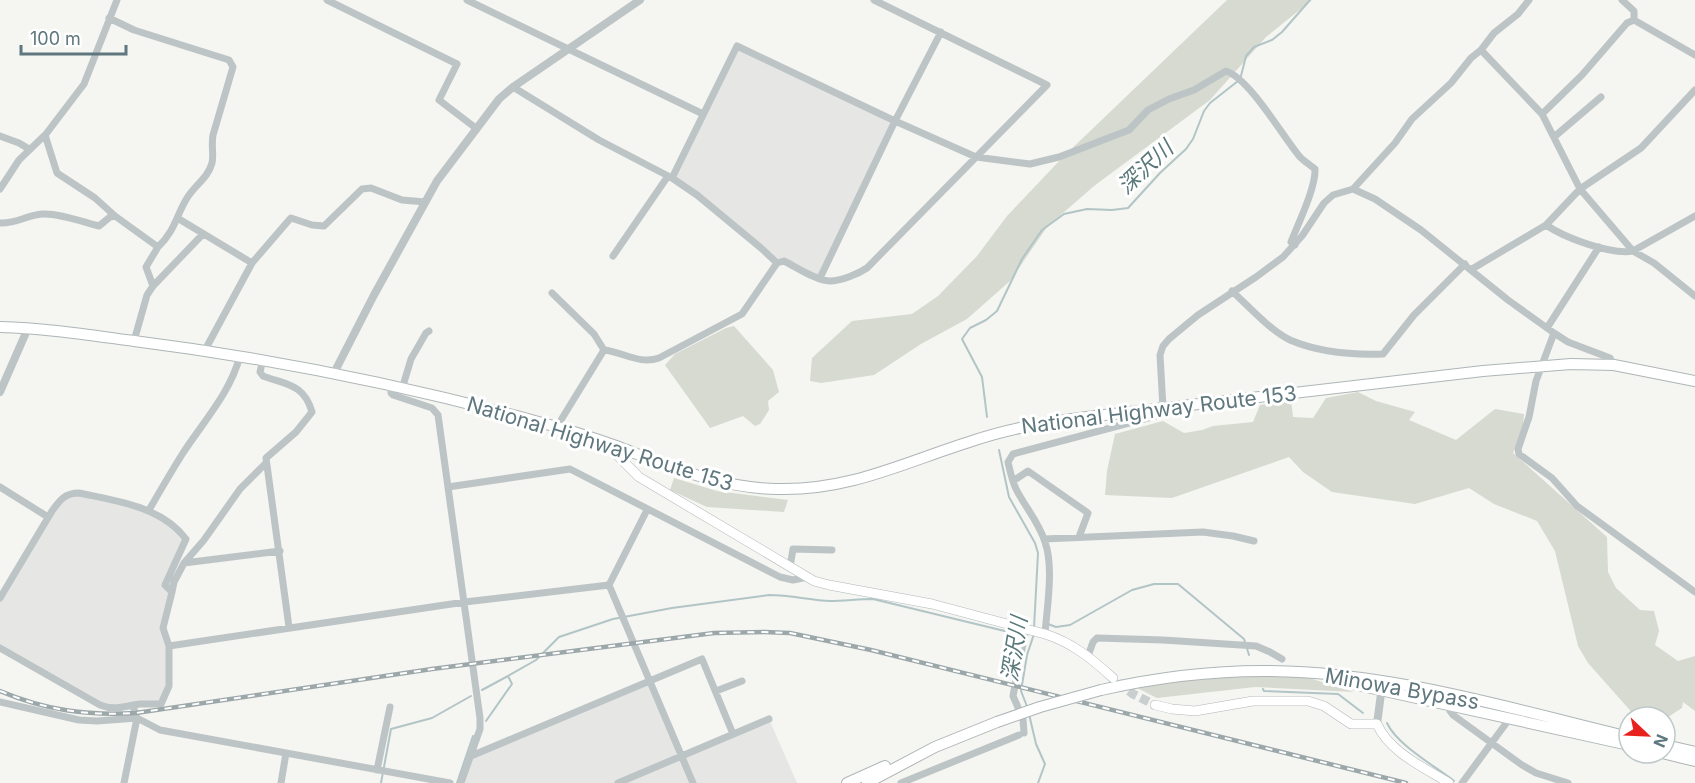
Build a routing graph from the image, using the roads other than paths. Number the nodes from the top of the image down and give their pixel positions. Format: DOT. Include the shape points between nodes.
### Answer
graph roads {
  1 [pos="117,0"];
  2 [pos="327,0"];
  3 [pos="467,0"];
  4 [pos="640,0"];
  5 [pos="874,0"];
  6 [pos="1529,0"];
  7 [pos="1622,0"];
  8 [pos="109,18"];
  9 [pos="1634,20"];
  10 [pos="941,32"];
  11 [pos="569,48"];
  12 [pos="1481,50"];
  13 [pos="1695,55"];
  14 [pos="513,87"];
  15 [pos="1695,90"];
  16 [pos="1601,98"];
  17 [pos="703,114"];
  18 [pos="1542,114"];
  19 [pos="895,121"];
  20 [pos="477,129"];
  21 [pos="45,135"];
  22 [pos="0,136"];
  23 [pos="1554,137"];
  24 [pos="29,149"];
  25 [pos="976,157"];
  26 [pos="670,177"];
  27 [pos="0,189"];
  28 [pos="1353,189"];
  29 [pos="1580,189"];
  30 [pos="425,202"];
  31 [pos="115,216"];
  32 [pos="1695,216"];
  33 [pos="179,219"];
  34 [pos="0,223"];
  35 [pos="1546,225"];
  36 [pos="203,234"];
  37 [pos="1295,245"];
  38 [pos="158,247"];
  39 [pos="1599,247"];
  40 [pos="1634,251"];
  41 [pos="613,256"];
  42 [pos="252,263"];
  43 [pos="777,263"];
  44 [pos="1465,264"];
  45 [pos="1472,269"];
  46 [pos="820,278"];
  47 [pos="153,286"];
  48 [pos="1232,291"];
  49 [pos="552,293"];
  50 [pos="1695,296"];
  51 [pos="0,327"];
  52 [pos="28,328"];
  53 [pos="1547,328"];
  54 [pos="429,331"];
  55 [pos="1554,333"];
  56 [pos="134,341"];
  57 [pos="205,350"];
  58 [pos="604,350"];
  59 [pos="240,356"];
  60 [pos="263,359"];
  61 [pos="1543,365"];
  62 [pos="1614,365"];
  63 [pos="334,373"];
  64 [pos="1695,381"];
  65 [pos="397,388"];
  66 [pos="0,392"];
  67 [pos="1163,408"];
  68 [pos="559,428"];
  69 [pos="615,446"];
  70 [pos="266,463"];
  71 [pos="1014,484"];
  72 [pos="0,487"];
  73 [pos="448,487"];
  74 [pos="149,510"];
  75 [pos="646,510"];
  76 [pos="48,517"];
  77 [pos="1079,537"];
  78 [pos="1044,539"];
  79 [pos="1254,541"];
  80 [pos="832,550"];
  81 [pos="280,551"];
  82 [pos="184,563"];
  83 [pos="790,567"];
  84 [pos="808,577"];
  85 [pos="609,585"];
  86 [pos="172,592"];
  87 [pos="1695,592"];
  88 [pos="0,598"];
  89 [pos="465,602"];
  90 [pos="289,627"];
  91 [pos="1028,629"];
  92 [pos="1043,633"];
  93 [pos="169,646"];
  94 [pos="0,648"];
  95 [pos="1088,656"];
  96 [pos="1282,659"];
  97 [pos="1113,678"];
  98 [pos="742,681"];
  99 [pos="649,682"];
  100 [pos="1382,686"];
  101 [pos="716,692"];
  102 [pos="0,702"];
  103 [pos="1155,705"];
  104 [pos="133,706"];
  105 [pos="390,707"];
  106 [pos="1450,711"];
  107 [pos="137,718"];
  108 [pos="1510,718"];
  109 [pos="770,719"];
  110 [pos="1377,724"];
  111 [pos="733,734"];
  112 [pos="1617,734"];
  113 [pos="1617,742"];
  114 [pos="1492,744"];
  115 [pos="935,747"];
  116 [pos="1677,748"];
  117 [pos="1695,752"];
  118 [pos="286,753"];
  119 [pos="471,756"];
  120 [pos="682,756"];
  121 [pos="1677,757"];
  122 [pos="1695,761"];
  123 [pos="382,771"];
  124 [pos="124,783"];
  125 [pos="281,783"];
  126 [pos="450,783"];
  127 [pos="461,783"];
  128 [pos="618,783"];
  129 [pos="693,783"];
  130 [pos="847,783"];
  131 [pos="867,783"];
  132 [pos="901,783"];
  133 [pos="1449,783"];
  134 [pos="1462,783"];
  135 [pos="1568,783"];
  1 -- 8 [label="street"];
  2 -- 20 [label="street" via="457,64 439,100"];
  3 -- 11 [label="street"];
  4 -- 11 [label="street"];
  5 -- 10 [label="street"];
  6 -- 12 [label="street"];
  7 -- 9 [label="street" via="1634,11"];
  8 -- 21 [label="street" via="84,84"];
  8 -- 33 [label="street" via="134,30 229,60 233,67 211,146 213,160 207,175 188,197"];
  9 -- 13 [label="street"];
  9 -- 18 [label="street"];
  10 -- 19 [label="street"];
  10 -- 25 [label="street" via="1047,85"];
  11 -- 14 [label="street"];
  11 -- 17 [label="street"];
  12 -- 18 [label="street"];
  12 -- 28 [label="street" via="1412,119"];
  14 -- 20 [label="street"];
  14 -- 26 [label="street" via="599,140"];
  15 -- 29 [label="street" via="1641,148"];
  16 -- 23 [label="street"];
  17 -- 19 [label="street" via="736,46"];
  17 -- 26 [label="street"];
  18 -- 23 [label="street"];
  19 -- 25 [label="street"];
  19 -- 46 [label="street"];
  20 -- 30 [label="street"];
  21 -- 24 [label="street"];
  21 -- 31 [label="street" via="57,173"];
  22 -- 24 [label="street"];
  23 -- 29 [label="street"];
  24 -- 27 [label="street"];
  25 -- 37 [label="street" via="1030,164 1059,157 1129,130 1148,110 1226,71 1242,82 1300,157 1315,169 1291,242"];
  25 -- 46 [label="street" via="867,268 830,281"];
  26 -- 41 [label="street"];
  26 -- 43 [label="street"];
  28 -- 37 [label="street" via="1333,195 1324,203"];
  28 -- 44 [label="street" via="1421,230"];
  29 -- 35 [label="street"];
  29 -- 40 [label="street"];
  30 -- 42 [label="street" via="362,189 324,226 291,218"];
  30 -- 63 [label="street"];
  31 -- 34 [label="street" via="99,226 44,214"];
  31 -- 38 [label="street"];
  32 -- 40 [label="street"];
  33 -- 36 [label="street"];
  33 -- 38 [label="street"];
  35 -- 39 [label="street"];
  35 -- 45 [label="street"];
  36 -- 42 [label="street"];
  36 -- 47 [label="street"];
  37 -- 48 [label="street"];
  38 -- 47 [label="street" via="146,267"];
  39 -- 40 [label="street"];
  39 -- 53 [label="street"];
  40 -- 50 [label="street"];
  42 -- 57 [label="street"];
  43 -- 46 [label="street" via="784,261"];
  43 -- 58 [label="street" via="742,314 659,358 642,360"];
  44 -- 45 [label="street"];
  44 -- 48 [label="street" via="1414,315 1383,354 1323,349 1289,339"];
  45 -- 53 [label="street"];
  47 -- 56 [label="street"];
  48 -- 67 [label="street" via="1163,346"];
  49 -- 58 [label="street" via="594,334"];
  51 -- 52 [label="highway, National Highway Route 153"];
  52 -- 56 [label="highway, National Highway Route 153"];
  52 -- 66 [label="street"];
  53 -- 55 [label="street"];
  54 -- 65 [label="street"];
  55 -- 61 [label="street"];
  55 -- 62 [label="street" via="1610,358"];
  56 -- 57 [label="highway, National Highway Route 153"];
  57 -- 59 [label="highway, National Highway Route 153"];
  58 -- 68 [label="street"];
  59 -- 60 [label="highway, National Highway Route 153"];
  59 -- 74 [label="street" via="218,404"];
  60 -- 63 [label="highway, National Highway Route 153"];
  60 -- 70 [label="street" via="263,376 300,390 312,412 266,458"];
  61 -- 62 [label="highway, National Highway Route 153"];
  61 -- 67 [label="highway, National Highway Route 153"];
  61 -- 87 [label="street" via="1519,454 1552,478 1577,506"];
  62 -- 64 [label="highway, National Highway Route 153"];
  63 -- 65 [label="highway, National Highway Route 153"];
  65 -- 68 [label="highway, National Highway Route 153"];
  65 -- 73 [label="street" via="393,395 436,411"];
  67 -- 69 [label="highway, National Highway Route 153" via="1026,426 877,475 800,489 712,481"];
  67 -- 71 [label="street" via="1159,415 1013,454 1008,462"];
  68 -- 69 [label="highway, National Highway Route 153"];
  69 -- 83 [label="main road" via="618,456 639,477"];
  70 -- 81 [label="street"];
  70 -- 82 [label="street" via="240,489"];
  71 -- 77 [label="street" via="1028,471 1088,513"];
  71 -- 78 [label="street"];
  72 -- 76 [label="street"];
  73 -- 75 [label="street" via="570,469"];
  73 -- 89 [label="street"];
  74 -- 76 [label="street" via="70,493"];
  74 -- 86 [label="street" via="179,529 186,539 165,585"];
  75 -- 84 [label="street" via="780,577"];
  75 -- 85 [label="street"];
  76 -- 88 [label="street"];
  77 -- 78 [label="street"];
  77 -- 79 [label="street" via="1203,532"];
  78 -- 92 [label="street" via="1048,558"];
  80 -- 83 [label="street" via="793,549"];
  81 -- 82 [label="street"];
  81 -- 90 [label="street"];
  82 -- 86 [label="street"];
  83 -- 84 [label="main road"];
  84 -- 91 [label="main road"];
  85 -- 89 [label="street"];
  85 -- 99 [label="street"];
  86 -- 93 [label="street" via="163,628"];
  89 -- 90 [label="street"];
  89 -- 119 [label="street" via="480,729"];
  90 -- 93 [label="street"];
  91 -- 92 [label="main road"];
  91 -- 132 [label="street" via="1013,696 1023,719 1022,734"];
  92 -- 95 [label="main road"];
  93 -- 104 [label="street" via="169,686 161,704"];
  94 -- 104 [label="street" via="100,705 110,709"];
  95 -- 96 [label="street" via="1097,638 1256,646"];
  95 -- 97 [label="main road"];
  98 -- 101 [label="street"];
  99 -- 101 [label="street" via="702,659"];
  99 -- 119 [label="street"];
  99 -- 120 [label="street"];
  100 -- 108 [label="highway, Minowa Bypass"];
  100 -- 110 [label="street"];
  100 -- 112 [label="highway, Minowa Bypass" via="1450,694"];
  100 -- 115 [label="highway, Minowa Bypass, bridge" via="1314,674 1264,671 1165,678 1101,690 997,722"];
  101 -- 111 [label="street"];
  102 -- 107 [label="street" via="79,720"];
  103 -- 110 [label="main road" via="1195,711 1253,701 1308,701 1324,706 1351,724"];
  104 -- 107 [label="street"];
  105 -- 123 [label="street"];
  106 -- 114 [label="street"];
  107 -- 118 [label="street" via="160,730"];
  107 -- 124 [label="street"];
  108 -- 113 [label="highway, Minowa Bypass"];
  108 -- 114 [label="street"];
  109 -- 111 [label="street"];
  110 -- 133 [label="main road" via="1397,748"];
  111 -- 120 [label="street"];
  114 -- 134 [label="street"];
  114 -- 135 [label="street" via="1536,773"];
  115 -- 130 [label="highway"];
  115 -- 131 [label="highway"];
  116 -- 117 [label="highway"];
  118 -- 123 [label="street"];
  118 -- 125 [label="street"];
  119 -- 127 [label="street"];
  120 -- 128 [label="street"];
  120 -- 129 [label="street"];
  121 -- 122 [label="highway"];
  123 -- 126 [label="street"];
}
